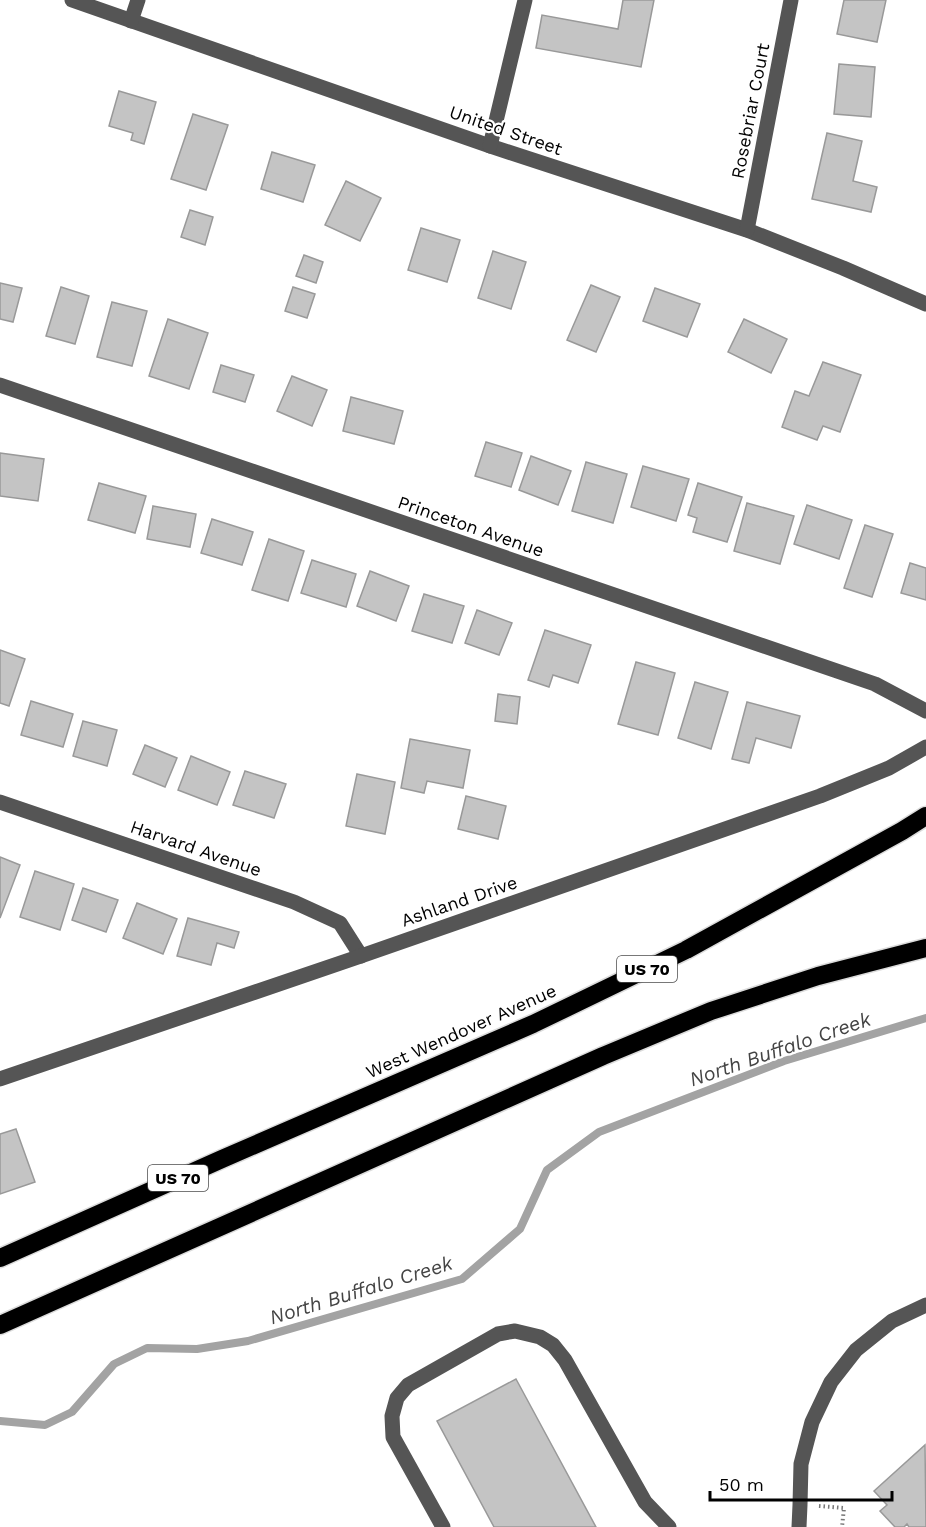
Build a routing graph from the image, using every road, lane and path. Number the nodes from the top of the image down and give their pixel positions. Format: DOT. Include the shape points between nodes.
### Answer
graph roads {
  1 [pos="72,0"];
  2 [pos="138,0"];
  3 [pos="525,0"];
  4 [pos="791,0"];
  5 [pos="131,21"];
  6 [pos="490,146"];
  7 [pos="747,230"];
  8 [pos="926,304"];
  9 [pos="0,385"];
  10 [pos="926,711"];
  11 [pos="926,747"];
  12 [pos="0,802"];
  13 [pos="926,816"];
  14 [pos="926,822"];
  15 [pos="902,831"];
  16 [pos="926,948"];
  17 [pos="362,956"];
  18 [pos="0,1079"];
  19 [pos="0,1258"];
  20 [pos="926,1305"];
  21 [pos="0,1325"];
  22 [pos="801,1505"];
  23 [pos="442,1527"];
  24 [pos="669,1527"];
  25 [pos="799,1527"];
  26 [pos="842,1527"];
  1 -- 5 [label="street, United Street"];
  2 -- 5 [label="street"];
  3 -- 6 [label="street"];
  4 -- 7 [label="street, Rosebriar Court"];
  5 -- 6 [label="street, United Street"];
  6 -- 7 [label="street, United Street"];
  7 -- 8 [label="street, United Street"];
  9 -- 10 [label="street, Princeton Avenue" via="875,684"];
  11 -- 17 [label="street, Ashland Drive" via="889,768 820,796"];
  12 -- 17 [label="street, Harvard Avenue" via="294,902 340,923"];
  13 -- 15 [label="highway, West Wendover Avenue / US 70"];
  14 -- 15 [label="highway"];
  15 -- 19 [label="highway, West Wendover Avenue / US 70" via="686,950 533,1024"];
  16 -- 21 [label="highway" via="818,976 711,1011"];
  17 -- 18 [label="street, Ashland Drive"];
  20 -- 22 [label="street" via="892,1322 856,1350 831,1382 812,1422 801,1464"];
  22 -- 25 [label="street"];
  22 -- 26 [label="path" via="844,1508"];
  23 -- 24 [label="street" via="393,1437 392,1416 397,1398 408,1385 498,1334 515,1331 540,1337 565,1359 645,1502"];
}
